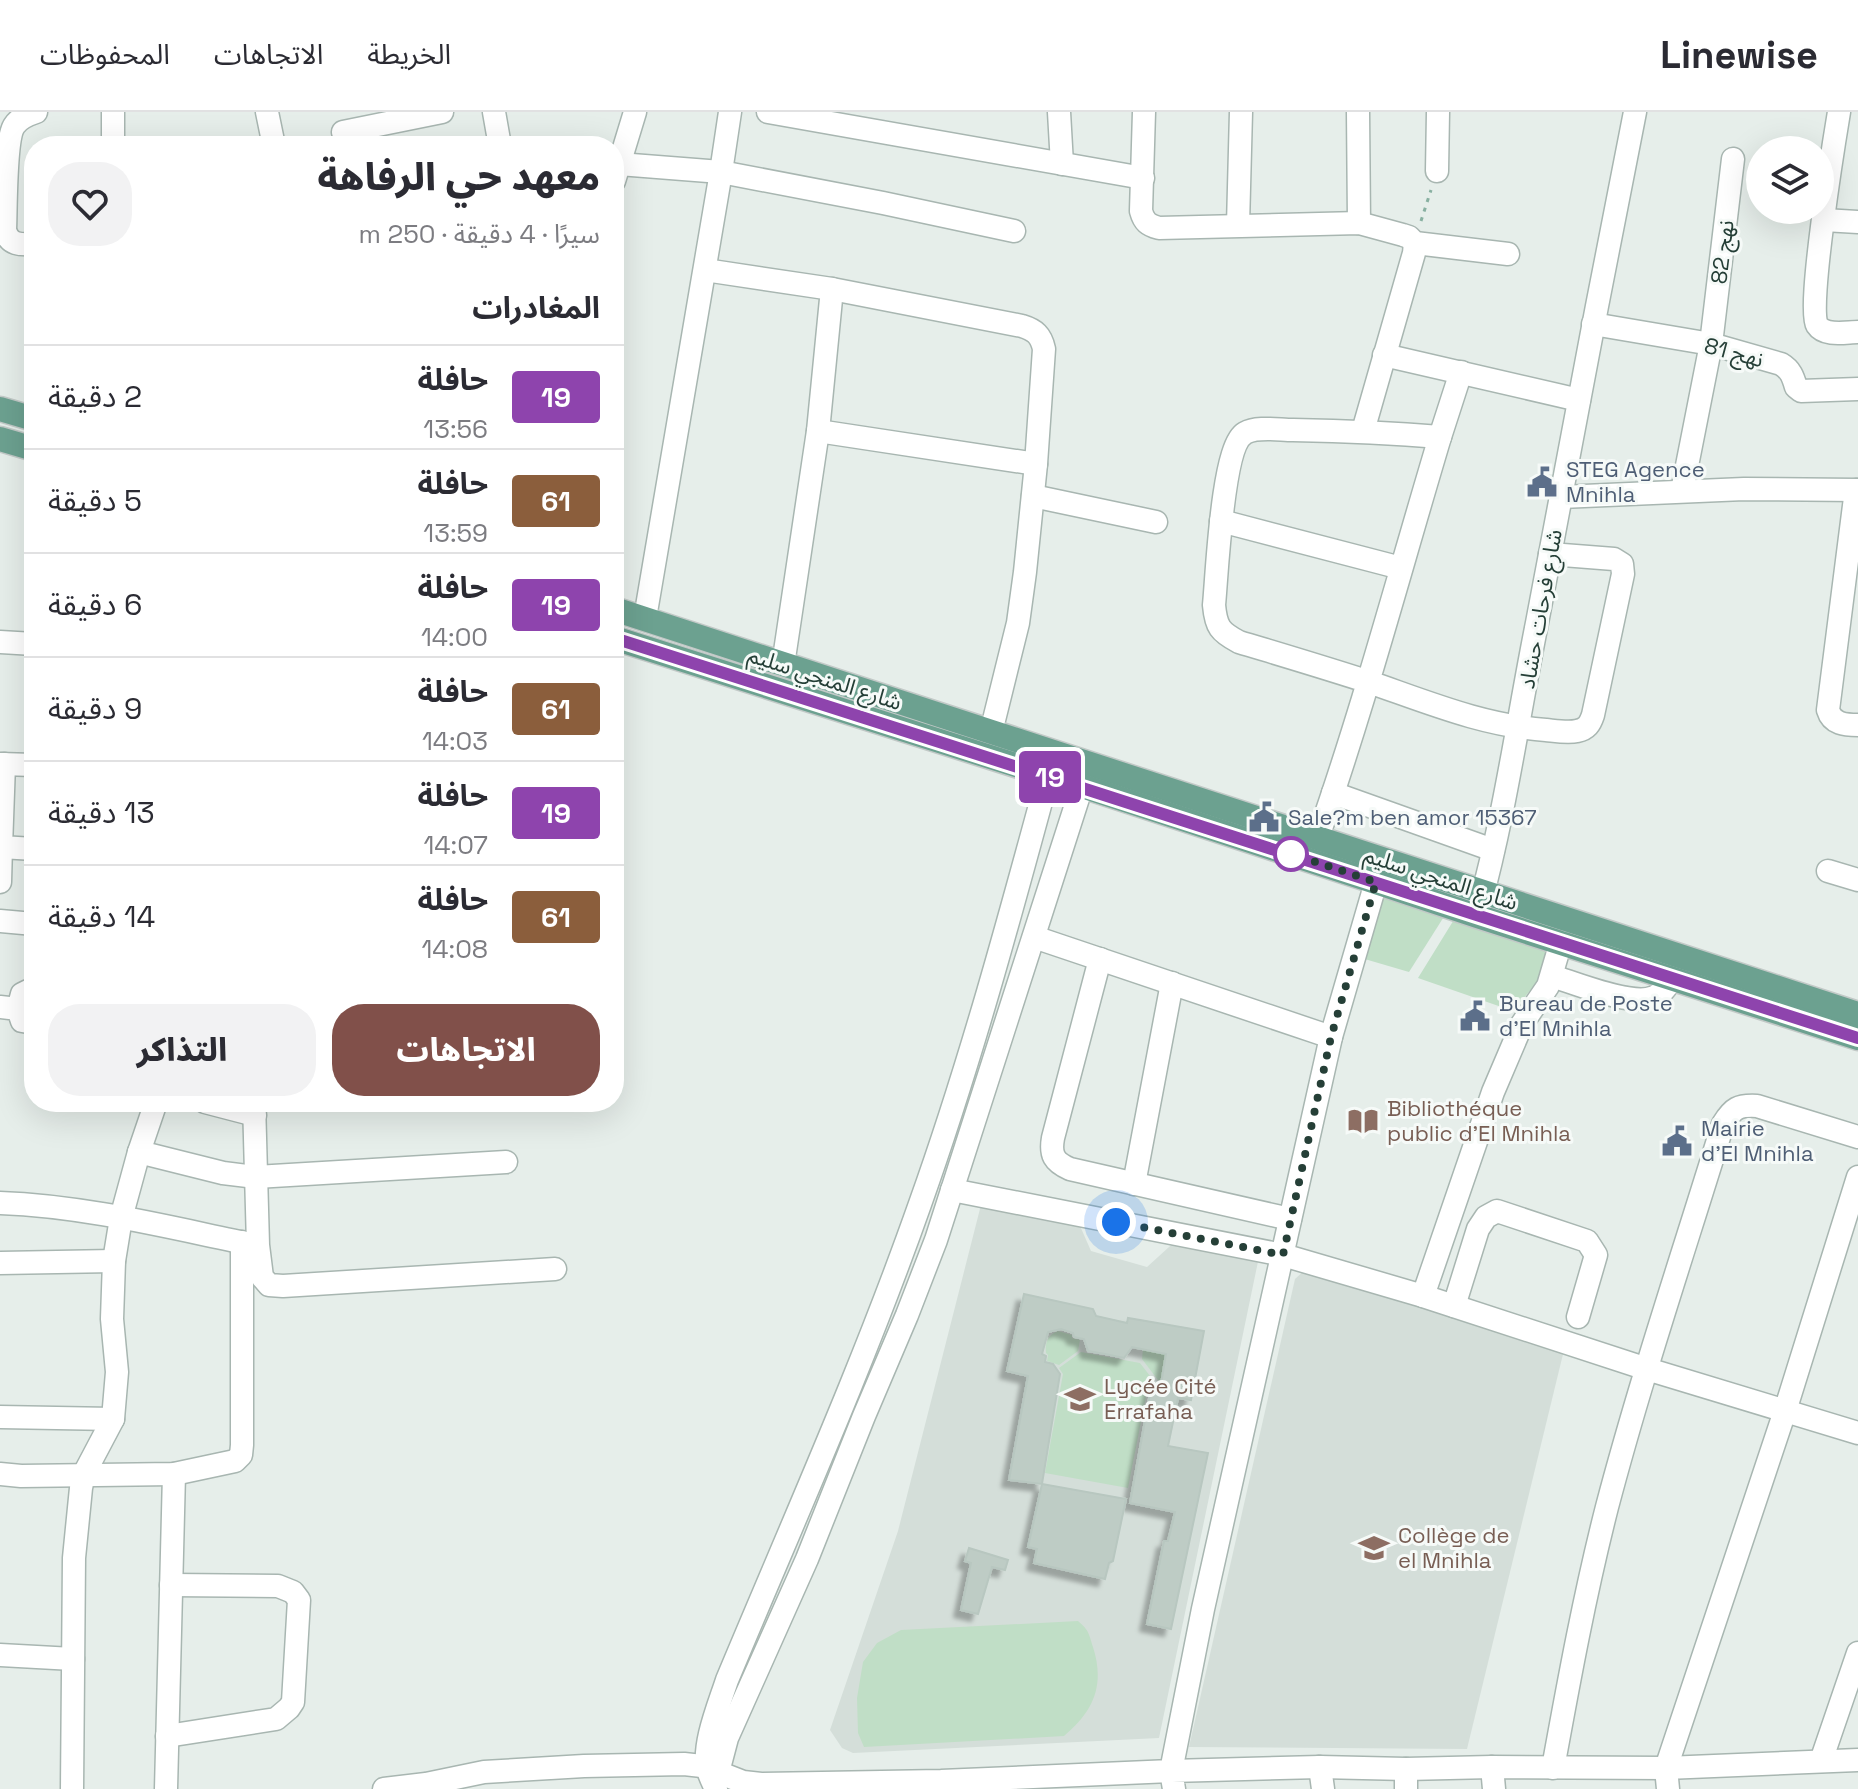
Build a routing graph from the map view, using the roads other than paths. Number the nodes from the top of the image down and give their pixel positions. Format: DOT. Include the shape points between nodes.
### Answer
graph roads {
  1 [pos="36,112"];
  2 [pos="113,112"];
  3 [pos="267,112"];
  4 [pos="442,112"];
  5 [pos="494,112"];
  6 [pos="730,112"];
  7 [pos="768,112"];
  8 [pos="1059,112"];
  9 [pos="1144,112"];
  10 [pos="1241,112"];
  11 [pos="1358,112"];
  12 [pos="1438,112"];
  13 [pos="1635,112"];
  14 [pos="1839,112"];
  15 [pos="1846,112"];
  16 [pos="628,114"];
  17 [pos="830,117"];
  18 [pos="1858,117"];
  19 [pos="344,130"];
  20 [pos="113,136"];
  21 [pos="272,136"];
  22 [pos="498,136"];
  23 [pos="623,136"];
  24 [pos="1834,148"];
  25 [pos="1733,159"];
  26 [pos="1062,164"];
  27 [pos="1437,171"];
  28 [pos="624,172"];
  29 [pos="721,172"];
  30 [pos="1143,178"];
  31 [pos="1834,221"];
  32 [pos="1858,222"];
  33 [pos="1359,223"];
  34 [pos="1824,224"];
  35 [pos="1238,225"];
  36 [pos="1014,231"];
  37 [pos="1415,243"];
  38 [pos="24,244"];
  39 [pos="1508,254"];
  40 [pos="705,270"];
  41 [pos="832,289"];
  42 [pos="1593,324"];
  43 [pos="1858,332"];
  44 [pos="1711,344"];
  45 [pos="1384,355"];
  46 [pos="1461,372"];
  47 [pos="1858,389"];
  48 [pos="1579,400"];
  49 [pos="0,409"];
  50 [pos="24,416"];
  51 [pos="818,431"];
  52 [pos="1363,431"];
  53 [pos="1440,437"];
  54 [pos="0,439"];
  55 [pos="24,446"];
  56 [pos="1036,464"];
  57 [pos="1857,490"];
  58 [pos="1682,491"];
  59 [pos="1033,496"];
  60 [pos="1561,497"];
  61 [pos="1221,521"];
  62 [pos="1156,522"];
  63 [pos="1550,554"];
  64 [pos="1401,568"];
  65 [pos="624,612"];
  66 [pos="645,618"];
  67 [pos="624,641"];
  68 [pos="0,642"];
  69 [pos="24,643"];
  70 [pos="783,665"];
  71 [pos="1367,682"];
  72 [pos="1858,725"];
  73 [pos="1519,729"];
  74 [pos="991,732"];
  75 [pos="2,764"];
  76 [pos="24,765"];
  77 [pos="1048,776"];
  78 [pos="1082,786"];
  79 [pos="1333,793"];
  80 [pos="1318,837"];
  81 [pos="1,847"];
  82 [pos="24,848"];
  83 [pos="1493,850"];
  84 [pos="1828,871"];
  85 [pos="1858,880"];
  86 [pos="0,882"];
  87 [pos="1376,882"];
  88 [pos="1484,892"];
  89 [pos="1477,916"];
  90 [pos="0,921"];
  91 [pos="24,923"];
  92 [pos="1034,937"];
  93 [pos="1561,942"];
  94 [pos="1100,959"];
  95 [pos="1552,976"];
  96 [pos="1672,979"];
  97 [pos="1172,983"];
  98 [pos="24,993"];
  99 [pos="17,1013"];
  100 [pos="1858,1014"];
  101 [pos="1331,1037"];
  102 [pos="1858,1038"];
  103 [pos="153,1112"];
  104 [pos="254,1112"];
  105 [pos="1858,1137"];
  106 [pos="139,1152"];
  107 [pos="506,1162"];
  108 [pos="256,1177"];
  109 [pos="1858,1177"];
  110 [pos="1134,1184"];
  111 [pos="952,1190"];
  112 [pos="0,1203"];
  113 [pos="121,1218"];
  114 [pos="1290,1219"];
  115 [pos="250,1244"];
  116 [pos="1283,1255"];
  117 [pos="114,1261"];
  118 [pos="0,1263"];
  119 [pos="555,1269"];
  120 [pos="1423,1296"];
  121 [pos="1454,1306"];
  122 [pos="882,1307"];
  123 [pos="907,1315"];
  124 [pos="1578,1317"];
  125 [pos="1647,1369"];
  126 [pos="1785,1411"];
  127 [pos="0,1417"];
  128 [pos="113,1419"];
  129 [pos="1858,1433"];
  130 [pos="0,1474"];
  131 [pos="84,1474"];
  132 [pos="174,1474"];
  133 [pos="171,1585"];
  134 [pos="1858,1653"];
  135 [pos="0,1655"];
  136 [pos="73,1659"];
  137 [pos="167,1736"];
  138 [pos="1858,1760"];
  139 [pos="1821,1761"];
  140 [pos="1553,1768"];
  141 [pos="712,1771"];
  142 [pos="1322,1778"];
  143 [pos="1493,1778"];
  144 [pos="1406,1779"];
  145 [pos="1667,1779"];
  146 [pos="1172,1780"];
  147 [pos="438,1785"];
  148 [pos="941,1785"];
  149 [pos="72,1789"];
  150 [pos="166,1789"];
  151 [pos="384,1789"];
  1 -- 38 [label="street" via="16,122 9,147 5,230 11,242"];
  2 -- 20 [label="street"];
  3 -- 21 [label="street"];
  4 -- 19 [label="street"];
  5 -- 22 [label="street"];
  6 -- 29 [label="street"];
  7 -- 17 [label="street"];
  8 -- 26 [label="street"];
  9 -- 30 [label="street"];
  10 -- 35 [label="street"];
  11 -- 33 [label="street"];
  12 -- 27 [label="street"];
  13 -- 42 [label="street, شارع فرحات حشاد"];
  14 -- 24 [label="street"];
  15 -- 18 [label="street"];
  16 -- 23 [label="street"];
  17 -- 26 [label="street"];
  25 -- 44 [label="street, نهج 82"];
  26 -- 30 [label="street"];
  28 -- 29 [label="street"];
  29 -- 36 [label="street"];
  29 -- 40 [label="street"];
  30 -- 35 [label="street" via="1141,211 1149,225"];
  31 -- 32 [label="street"];
  33 -- 35 [label="street"];
  33 -- 37 [label="street"];
  34 -- 43 [label="street" via="1813,312 1817,325 1831,333"];
  37 -- 39 [label="street"];
  37 -- 45 [label="street"];
  40 -- 41 [label="street"];
  40 -- 66 [label="street"];
  41 -- 51 [label="street"];
  41 -- 56 [label="street" via="1038,333 1044,349"];
  42 -- 44 [label="street, نهج 81"];
  42 -- 48 [label="street, شارع فرحات حشاد"];
  44 -- 47 [label="street, نهج 81" via="1781,364 1798,389"];
  44 -- 58 [label="street, نهج 82"];
  45 -- 46 [label="street"];
  45 -- 52 [label="street"];
  46 -- 48 [label="street"];
  46 -- 53 [label="street"];
  48 -- 60 [label="street, شارع فرحات حشاد"];
  49 -- 50 [label="main road"];
  51 -- 56 [label="street"];
  51 -- 70 [label="street"];
  52 -- 53 [label="street"];
  52 -- 61 [label="street" via="1244,433 1229,461"];
  53 -- 64 [label="street"];
  54 -- 55 [label="main road"];
  56 -- 59 [label="street"];
  57 -- 58 [label="street"];
  57 -- 72 [label="street" via="1828,710 1836,722"];
  58 -- 60 [label="street"];
  59 -- 62 [label="street"];
  59 -- 74 [label="street" via="1018,623"];
  60 -- 63 [label="street, شارع فرحات حشاد"];
  61 -- 64 [label="street"];
  61 -- 71 [label="street" via="1214,605 1218,628 1239,642"];
  63 -- 73 [label="street, شارع فرحات حشاد"];
  63 -- 73 [label="street" via="1618,560 1623,574 1588,727 1570,732"];
  64 -- 71 [label="street"];
  65 -- 66 [label="main road, شارع المنجي سليم"];
  66 -- 70 [label="main road, شارع المنجي سليم"];
  67 -- 77 [label="main road, شارع المنجي سليم"];
  68 -- 69 [label="street"];
  70 -- 74 [label="main road, شارع المنجي سليم"];
  71 -- 73 [label="street"];
  71 -- 79 [label="street"];
  73 -- 83 [label="street, شارع فرحات حشاد"];
  74 -- 80 [label="main road, شارع المنجي سليم"];
  75 -- 76 [label="street"];
  75 -- 81 [label="street"];
  77 -- 78 [label="main road, شارع المنجي سليم"];
  77 -- 122 [label="street" via="992,981"];
  78 -- 87 [label="main road, شارع المنجي سليم"];
  78 -- 92 [label="street"];
  79 -- 80 [label="street"];
  79 -- 83 [label="street"];
  80 -- 88 [label="main road, شارع المنجي سليم"];
  81 -- 82 [label="street"];
  81 -- 86 [label="street"];
  83 -- 88 [label="street, شارع فرحات حشاد"];
  84 -- 85 [label="street"];
  87 -- 89 [label="main road, شارع المنجي سليم"];
  87 -- 101 [label="street"];
  88 -- 89 [label="street, شارع فرحات حشاد"];
  88 -- 100 [label="main road, شارع المنجي سليم"];
  89 -- 93 [label="main road, شارع المنجي سليم"];
  90 -- 91 [label="street"];
  92 -- 94 [label="street"];
  92 -- 111 [label="street"];
  93 -- 95 [label="street"];
  93 -- 96 [label="main road, شارع المنجي سليم"];
  94 -- 97 [label="street"];
  94 -- 110 [label="street" via="1051,1149 1060,1165"];
  95 -- 96 [label="street" via="1635,1001 1653,998"];
  95 -- 120 [label="street" via="1510,1049"];
  96 -- 102 [label="main road, شارع المنجي سليم"];
  97 -- 101 [label="street"];
  97 -- 110 [label="street"];
  98 -- 99 [label="street"];
  101 -- 114 [label="street"];
  103 -- 106 [label="street"];
  104 -- 108 [label="street"];
  105 -- 125 [label="street" via="1757,1106 1732,1110 1723,1124"];
  106 -- 108 [label="street"];
  106 -- 113 [label="street"];
  107 -- 108 [label="street"];
  108 -- 115 [label="street"];
  109 -- 126 [label="street"];
  110 -- 114 [label="street"];
  111 -- 116 [label="street"];
  111 -- 123 [label="street"];
  112 -- 113 [label="street"];
  113 -- 115 [label="street"];
  113 -- 117 [label="street"];
  114 -- 116 [label="street"];
  115 -- 119 [label="street" via="262,1277 276,1286"];
  115 -- 132 [label="street" via="241,1455 235,1461"];
  116 -- 120 [label="street"];
  116 -- 146 [label="street" via="1200,1621"];
  117 -- 118 [label="street"];
  117 -- 128 [label="street"];
  120 -- 121 [label="street"];
  121 -- 124 [label="street" via="1478,1229 1497,1211 1587,1241 1596,1255"];
  121 -- 125 [label="street"];
  122 -- 123 [label="street"];
  122 -- 141 [label="street" via="727,1680 707,1755"];
  123 -- 141 [label="street"];
  125 -- 126 [label="street"];
  125 -- 140 [label="street" via="1587,1590"];
  126 -- 129 [label="street"];
  126 -- 145 [label="street"];
  127 -- 128 [label="street"];
  128 -- 131 [label="street"];
  130 -- 131 [label="street"];
  131 -- 132 [label="street"];
  131 -- 136 [label="street" via="74,1558"];
  132 -- 133 [label="street"];
  133 -- 137 [label="street"];
  133 -- 137 [label="street" via="278,1586 299,1600 289,1708 276,1719"];
  134 -- 139 [label="street"];
  135 -- 136 [label="street"];
  136 -- 149 [label="street"];
  137 -- 150 [label="street"];
  138 -- 139 [label="street"];
  139 -- 145 [label="street"];
  140 -- 143 [label="street"];
  140 -- 145 [label="street"];
  141 -- 147 [label="street" via="695,1764 584,1766 484,1772"];
  141 -- 148 [label="street" via="761,1784"];
  142 -- 144 [label="street"];
  142 -- 146 [label="street"];
  143 -- 144 [label="street"];
  146 -- 148 [label="street"];
  147 -- 151 [label="street"];
}
